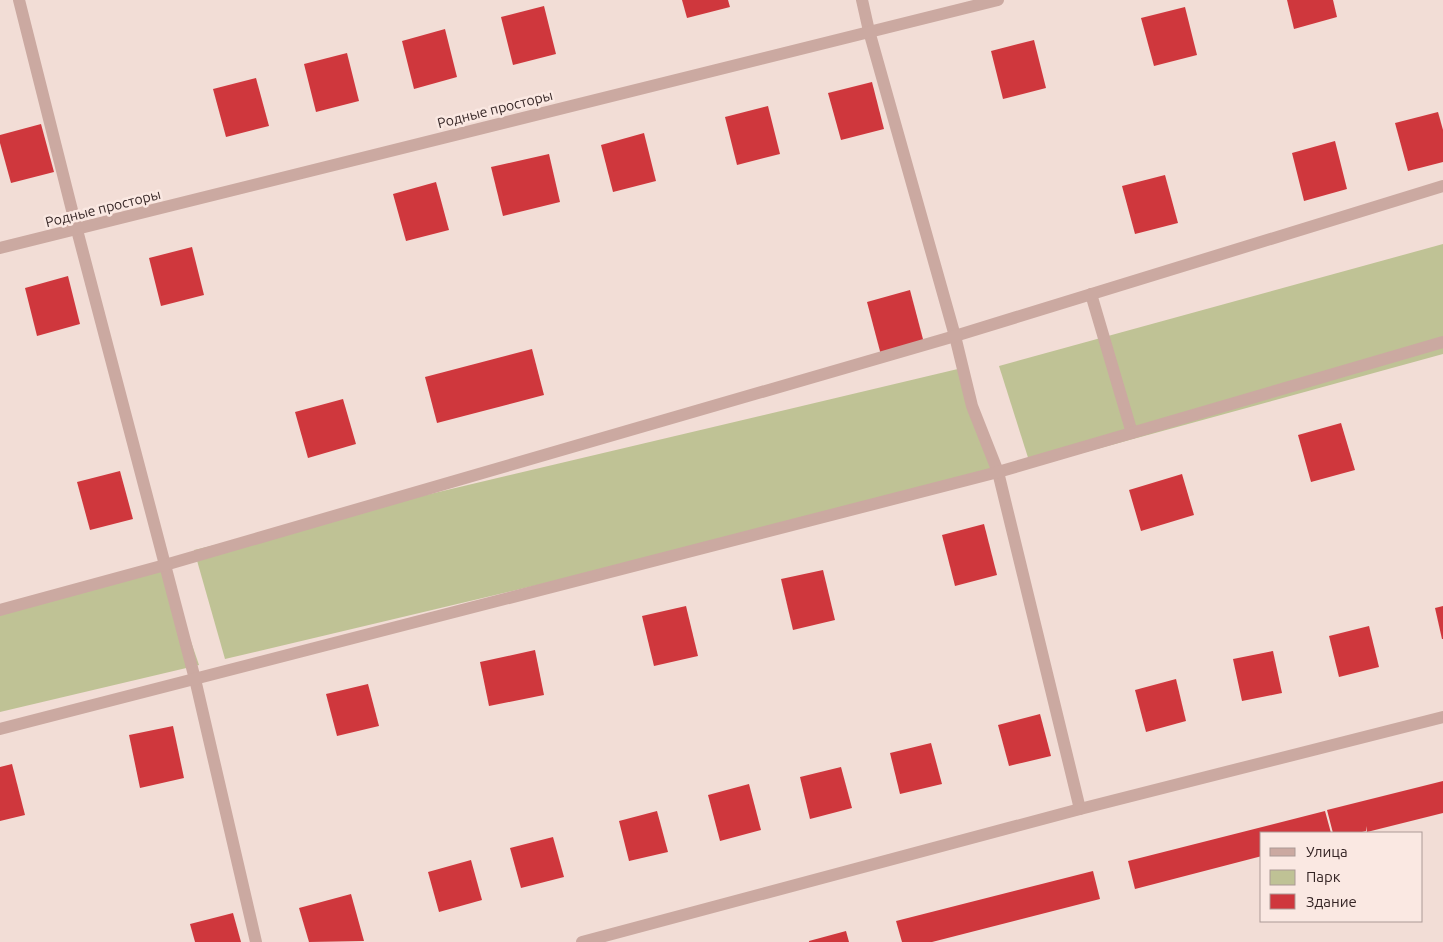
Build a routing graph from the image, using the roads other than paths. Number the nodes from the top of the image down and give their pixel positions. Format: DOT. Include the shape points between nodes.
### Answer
graph roads {
  1 [pos="19,0"];
  2 [pos="862,0"];
  3 [pos="998,0"];
  4 [pos="869,31"];
  5 [pos="1443,186"];
  6 [pos="77,230"];
  7 [pos="0,248"];
  8 [pos="1091,294"];
  9 [pos="954,336"];
  10 [pos="1443,342"];
  11 [pos="1132,433"];
  12 [pos="998,472"];
  13 [pos="165,565"];
  14 [pos="0,610"];
  15 [pos="195,680"];
  16 [pos="1443,716"];
  17 [pos="0,729"];
  18 [pos="1080,809"];
  19 [pos="256,942"];
  20 [pos="582,942"];
  1 -- 6 [label="street"];
  2 -- 4 [label="street"];
  3 -- 4 [label="street, Родные просторы"];
  4 -- 6 [label="street, Родные просторы"];
  4 -- 9 [label="street"];
  5 -- 8 [label="street"];
  6 -- 7 [label="street, Родные просторы"];
  6 -- 13 [label="street"];
  8 -- 9 [label="street"];
  8 -- 11 [label="street"];
  9 -- 12 [label="street" via="972,406"];
  9 -- 13 [label="street"];
  10 -- 11 [label="street"];
  11 -- 12 [label="street"];
  12 -- 15 [label="street"];
  12 -- 18 [label="street"];
  13 -- 14 [label="street"];
  13 -- 15 [label="street"];
  15 -- 17 [label="street"];
  15 -- 19 [label="street"];
  16 -- 18 [label="street"];
  18 -- 20 [label="street"];
}
